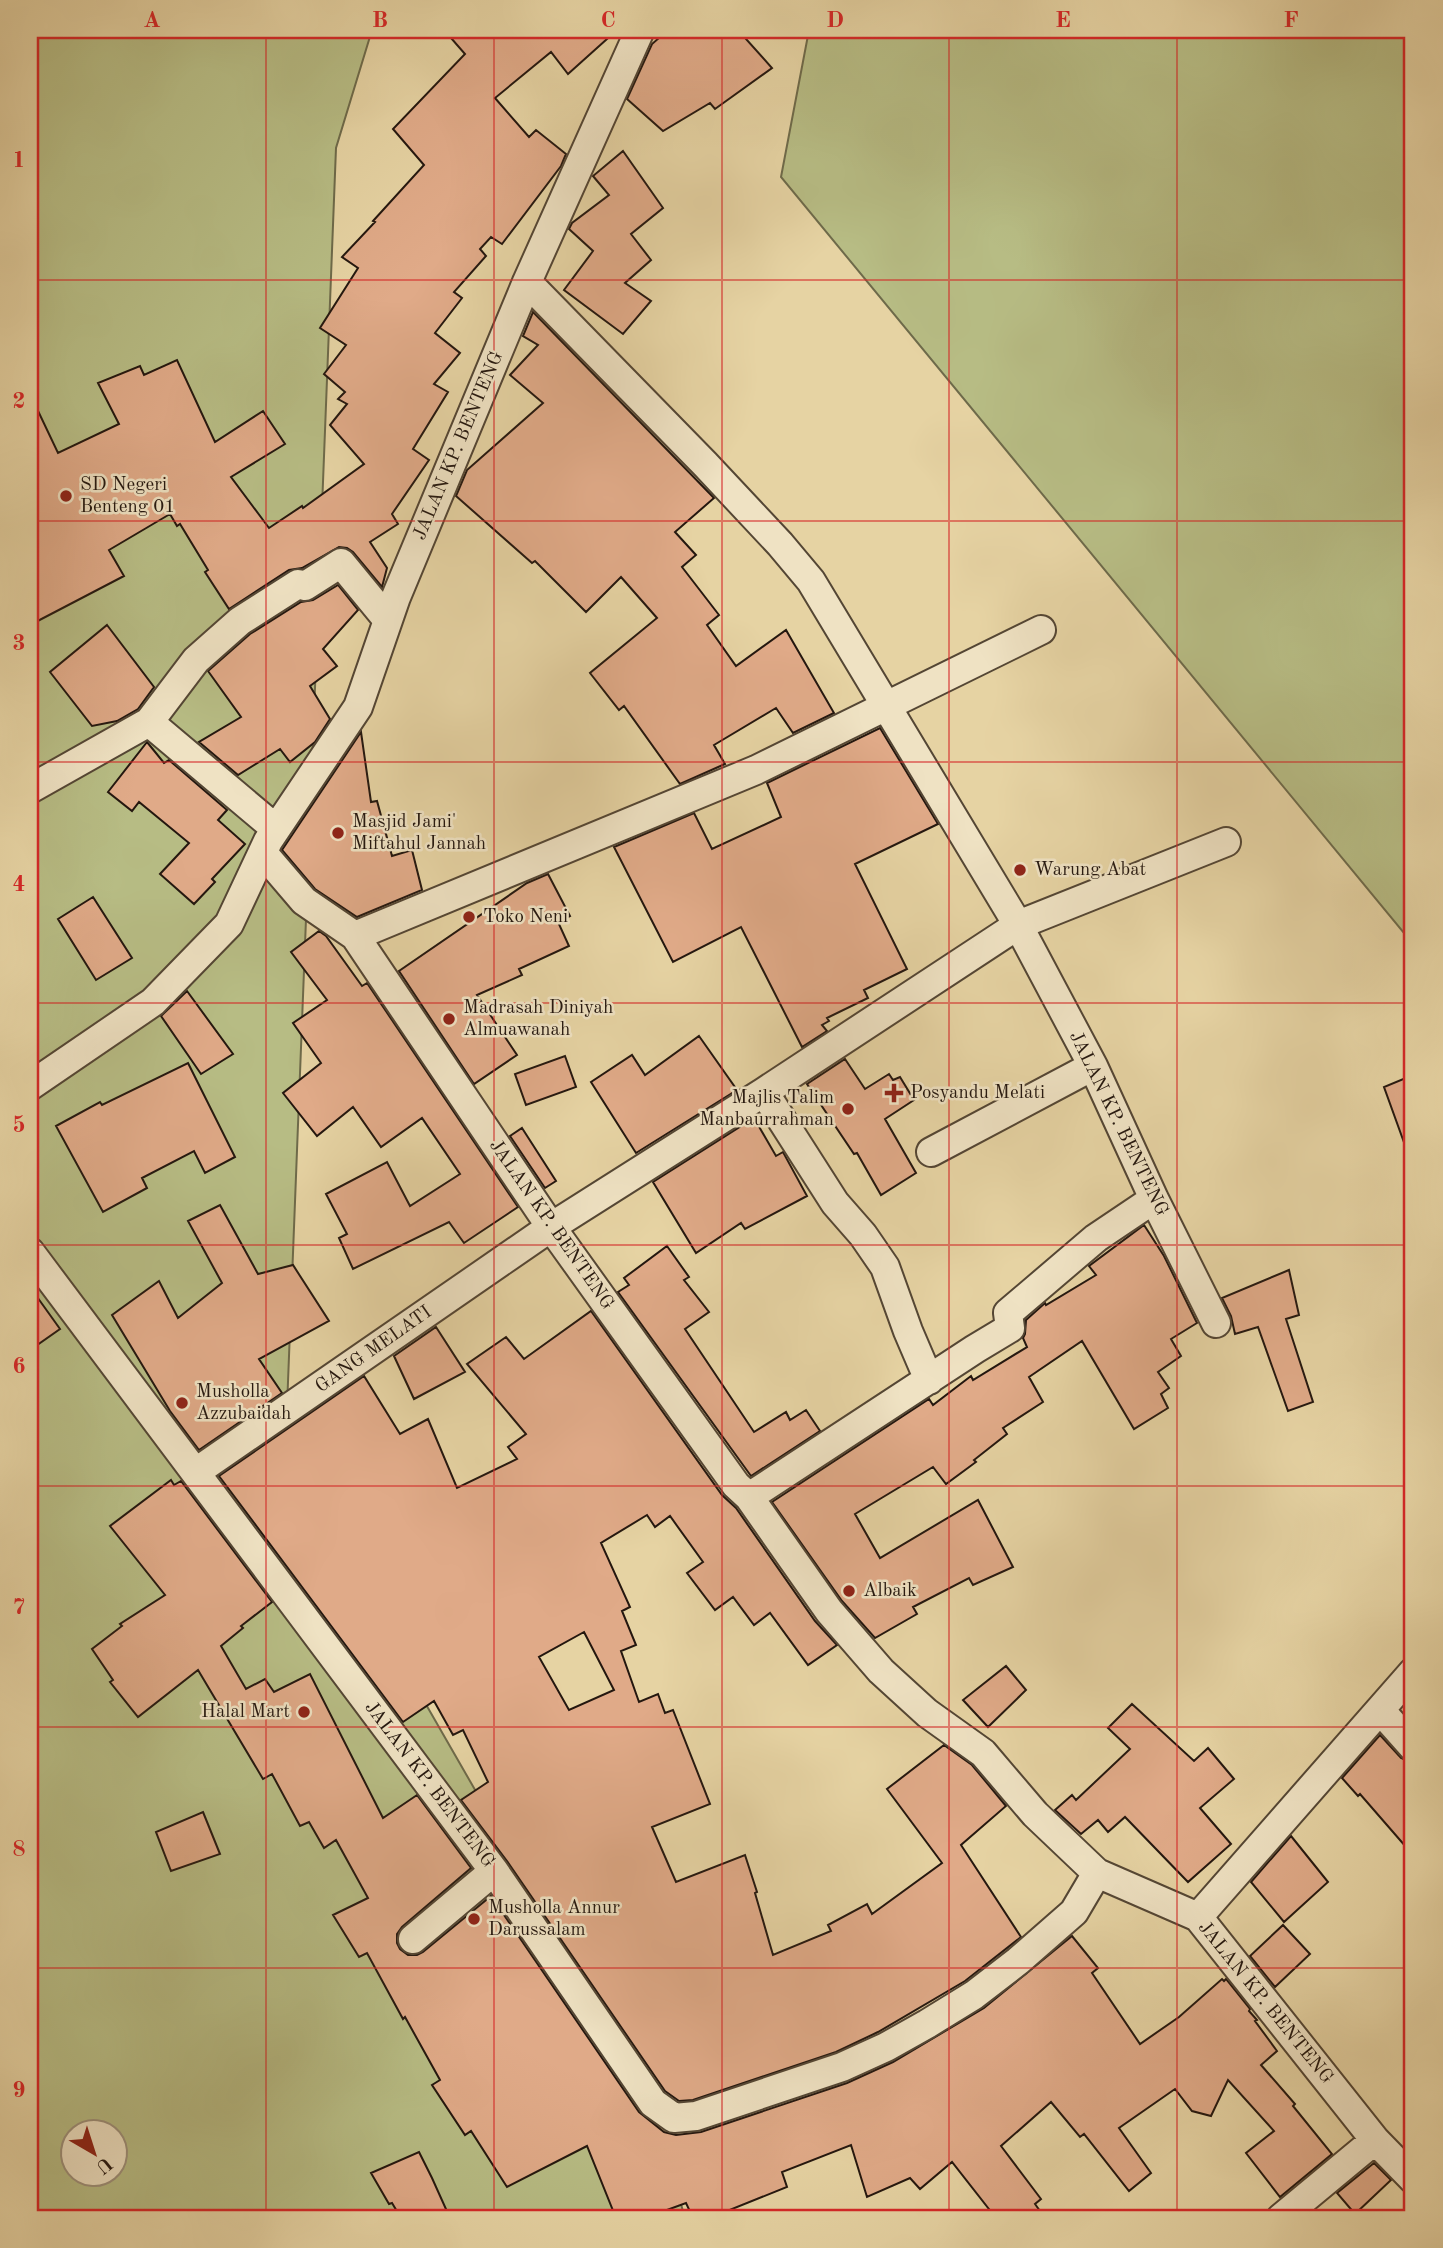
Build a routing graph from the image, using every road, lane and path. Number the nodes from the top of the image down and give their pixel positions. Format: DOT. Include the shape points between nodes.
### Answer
graph roads {
  1 [pos="640,30"];
  2 [pos="527,282"];
  3 [pos="387,619"];
  4 [pos="1041,630"];
  5 [pos="885,707"];
  6 [pos="149,722"];
  7 [pos="30,789"];
  8 [pos="269,841"];
  9 [pos="1226,842"];
  10 [pos="1018,925"];
  11 [pos="355,936"];
  12 [pos="1093,1066"];
  13 [pos="30,1086"];
  14 [pos="764,1092"];
  15 [pos="931,1152"];
  16 [pos="1154,1199"];
  17 [pos="551,1227"];
  18 [pos="30,1252"];
  19 [pos="1216,1323"];
  20 [pos="929,1380"];
  21 [pos="197,1472"];
  22 [pos="749,1497"];
  23 [pos="1413,1672"];
  24 [pos="1381,1710"];
  25 [pos="1413,1747"];
  26 [pos="494,1871"];
  27 [pos="1097,1872"];
  28 [pos="1198,1917"];
  29 [pos="413,1939"];
  30 [pos="1375,2140"];
  31 [pos="1413,2179"];
  32 [pos="1281,2218"];
  1 -- 2 [label="street, JALAN KP. BENTENG"];
  2 -- 3 [label="street, JALAN KP. BENTENG"];
  2 -- 5 [label="street, JALAN KP. BENTENG" via="780,544 811,581"];
  3 -- 6 [label="street" via="341,563 240,621 196,660"];
  3 -- 8 [label="street, JALAN KP. BENTENG" via="358,707"];
  4 -- 5 [label="street"];
  5 -- 10 [label="street, JALAN KP. BENTENG"];
  5 -- 11 [label="street" via="756,770"];
  6 -- 7 [label="street"];
  6 -- 8 [label="street"];
  8 -- 11 [label="street, JALAN KP. BENTENG" via="304,901"];
  8 -- 13 [label="street, JALAN KP. BENTENG" via="229,925 153,1002"];
  9 -- 10 [label="street, GANG MELATI"];
  10 -- 12 [label="street, JALAN KP. BENTENG"];
  10 -- 14 [label="street, GANG MELATI"];
  11 -- 17 [label="street, JALAN KP. BENTENG"];
  12 -- 15 [label="street"];
  12 -- 16 [label="street, JALAN KP. BENTENG"];
  14 -- 17 [label="street, GANG MELATI"];
  14 -- 20 [label="street" via="835,1203 885,1267"];
  16 -- 19 [label="street, JALAN KP. BENTENG"];
  16 -- 20 [label="street" via="1096,1238 1008,1313 1010,1328 1002,1335"];
  17 -- 21 [label="street, GANG MELATI"];
  17 -- 22 [label="street, JALAN KP. BENTENG"];
  18 -- 21 [label="street, JALAN KP. BENTENG"];
  20 -- 22 [label="street"];
  21 -- 26 [label="street, JALAN KP. BENTENG"];
  22 -- 27 [label="street, JALAN KP. BENTENG" via="850,1638 928,1713 983,1753 1035,1814"];
  23 -- 24 [label="street"];
  24 -- 25 [label="street"];
  24 -- 28 [label="street"];
  26 -- 27 [label="street, JALAN KP. BENTENG" via="653,2103 674,2118 696,2116 842,2067 927,2024 974,1995 1073,1912"];
  26 -- 29 [label="street"];
  27 -- 28 [label="street, JALAN KP. BENTENG"];
  28 -- 30 [label="street, JALAN KP. BENTENG"];
  30 -- 31 [label="street, JALAN KP. BENTENG"];
  30 -- 32 [label="street"];
}
